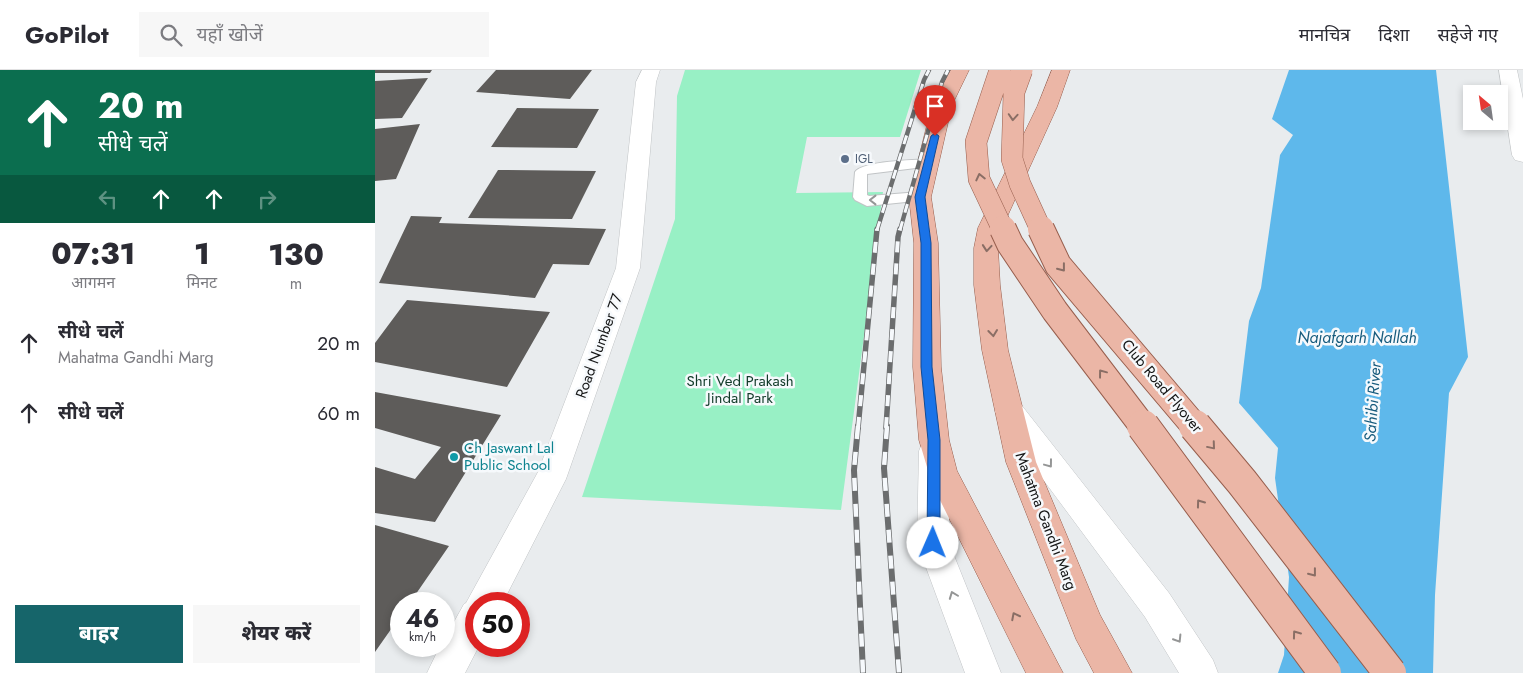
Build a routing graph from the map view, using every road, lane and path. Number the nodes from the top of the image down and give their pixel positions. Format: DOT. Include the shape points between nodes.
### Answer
graph roads {
  1 [pos="651,70"];
  2 [pos="960,70"];
  3 [pos="1000,70"];
  4 [pos="1022,70"];
  5 [pos="1061,70"];
  6 [pos="1508,70"];
  7 [pos="1520,120"];
  8 [pos="1523,155"];
  9 [pos="928,163"];
  10 [pos="920,197"];
  11 [pos="1009,411"];
  12 [pos="934,440"];
  13 [pos="490,592"];
  14 [pos="465,636"];
  15 [pos="1041,666"];
  16 [pos="445,673"];
  17 [pos="983,673"];
  18 [pos="1114,673"];
  19 [pos="1200,673"];
  20 [pos="1325,673"];
  21 [pos="1390,673"];
  1 -- 13 [label="street, Road Number 77" via="645,82 628,268 551,479"];
  2 -- 9 [label="main road" via="942,106"];
  20 -- 3 [label="main road, one-way, bridge" via="1055,311 1010,244 979,179 976,142"];
  4 -- 21 [label="main road, Club Road Flyover, one-way, bridge" via="1014,92 1012,159 1027,200 1058,265 1242,482"];
  5 -- 11 [label="main road, Mahatma Gandhi Marg, one-way" via="990,228 986,248 995,350"];
  6 -- 7 [label="street"];
  7 -- 8 [label="street"];
  9 -- 10 [label="main road"];
  10 -- 9 [label="lane, one-way" via="862,199 859,177 861,172 869,170"];
  10 -- 12 [label="main road" via="926,243 927,367"];
  11 -- 18 [label="main road, Mahatma Gandhi Marg" via="1021,462 1088,627"];
  11 -- 19 [label="street, one-way" via="1157,605"];
  15 -- 12 [label="main road, one-way" via="943,474"];
  17 -- 12 [label="street, one-way" via="933,543"];
  14 -- 16 [label="street"];
}
